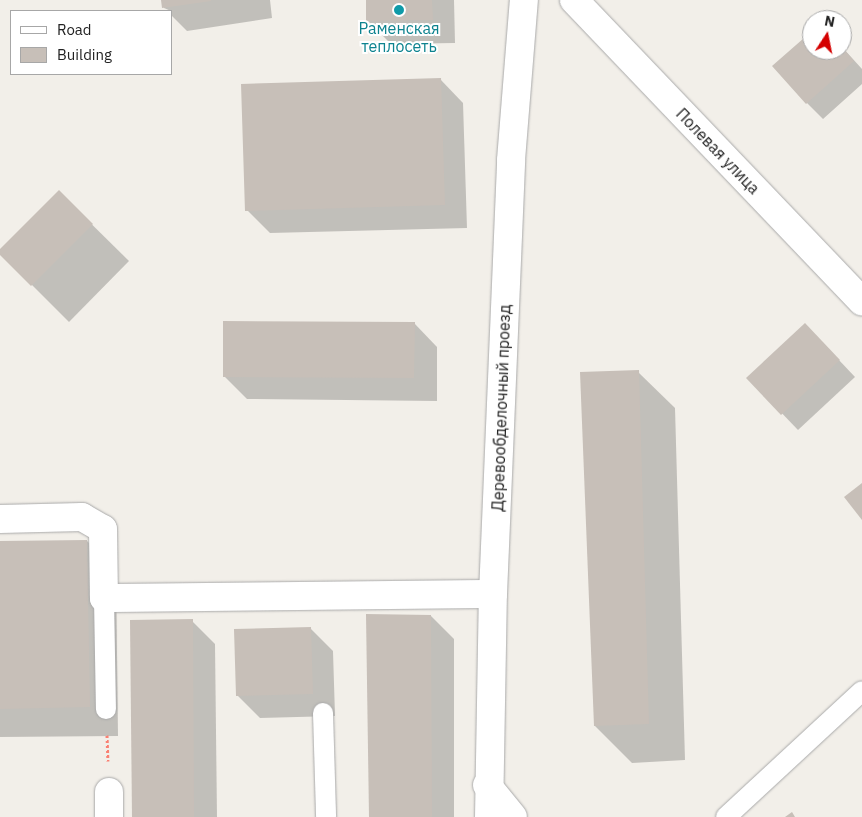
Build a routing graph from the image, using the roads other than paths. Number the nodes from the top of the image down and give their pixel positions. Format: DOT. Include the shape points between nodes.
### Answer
graph roads {
  1 [pos="524,0"];
  2 [pos="574,0"];
  3 [pos="862,301"];
  4 [pos="0,519"];
  5 [pos="493,594"];
  6 [pos="104,598"];
  7 [pos="862,691"];
  8 [pos="106,709"];
  9 [pos="324,713"];
  10 [pos="487,785"];
  11 [pos="326,817"];
  12 [pos="489,817"];
  13 [pos="513,817"];
  14 [pos="726,817"];
  1 -- 5 [label="street, Деревообделочный проезд" via="511,160"];
  2 -- 3 [label="street, Полевая улица"];
  4 -- 6 [label="street" via="82,517 103,529"];
  5 -- 6 [label="street"];
  5 -- 10 [label="street, Деревообделочный проезд"];
  6 -- 8 [label="lane"];
  7 -- 14 [label="lane"];
  9 -- 11 [label="lane"];
  10 -- 12 [label="street, Деревообделочный проезд"];
  10 -- 13 [label="street"];
}
